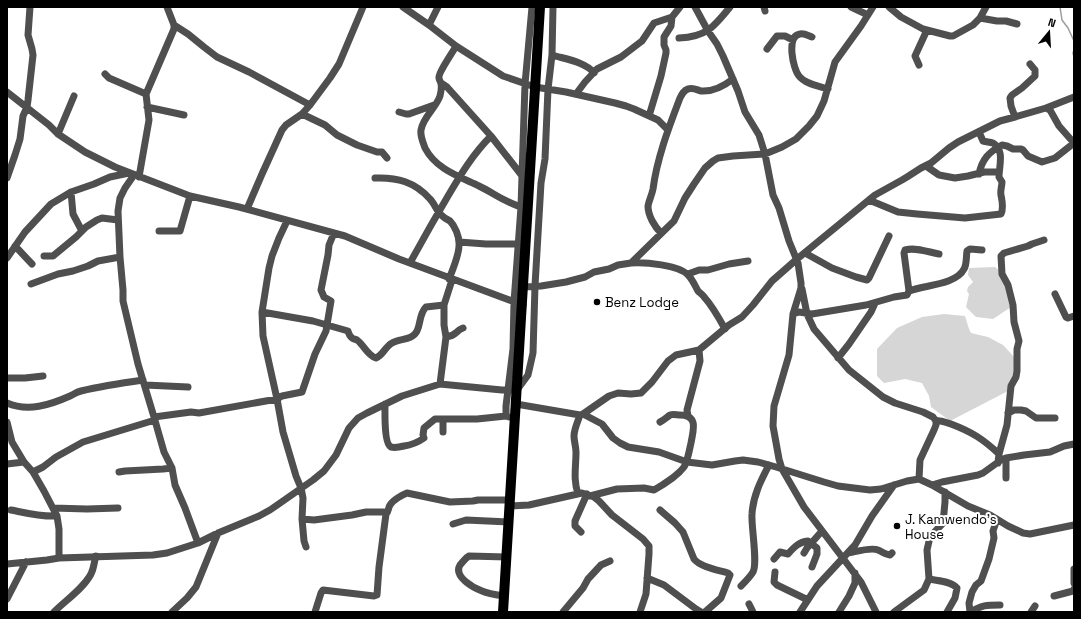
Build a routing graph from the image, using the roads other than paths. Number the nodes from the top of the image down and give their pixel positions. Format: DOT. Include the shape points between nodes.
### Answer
graph roads {
  1 [pos="30,7"];
  2 [pos="167,7"];
  3 [pos="363,7"];
  4 [pos="403,7"];
  5 [pos="438,7"];
  6 [pos="532,7"];
  7 [pos="540,7"];
  8 [pos="553,7"];
  9 [pos="680,7"];
  10 [pos="695,7"];
  11 [pos="730,7"];
  12 [pos="851,7"];
  13 [pos="872,7"];
  14 [pos="889,7"];
  15 [pos="986,7"];
  16 [pos="868,15"];
  17 [pos="672,17"];
  18 [pos="980,18"];
  19 [pos="1016,24"];
  20 [pos="174,25"];
  21 [pos="429,25"];
  22 [pos="927,30"];
  23 [pos="708,31"];
  24 [pos="812,37"];
  25 [pos="679,38"];
  26 [pos="793,40"];
  27 [pos="456,46"];
  28 [pos="767,49"];
  29 [pos="552,55"];
  30 [pos="919,64"];
  31 [pos="1030,64"];
  32 [pos="594,73"];
  33 [pos="105,74"];
  34 [pos="733,79"];
  35 [pos="441,83"];
  36 [pos="530,85"];
  37 [pos="548,89"];
  38 [pos="828,89"];
  39 [pos="7,92"];
  40 [pos="146,94"];
  41 [pos="576,94"];
  42 [pos="74,96"];
  43 [pos="1074,97"];
  44 [pos="310,105"];
  45 [pos="434,105"];
  46 [pos="27,107"];
  47 [pos="147,107"];
  48 [pos="1046,108"];
  49 [pos="399,112"];
  50 [pos="302,114"];
  51 [pos="184,115"];
  52 [pos="649,116"];
  53 [pos="1015,117"];
  54 [pos="668,130"];
  55 [pos="979,132"];
  56 [pos="58,134"];
  57 [pos="491,136"];
  58 [pos="1074,143"];
  59 [pos="998,148"];
  60 [pos="765,154"];
  61 [pos="387,158"];
  62 [pos="926,166"];
  63 [pos="999,172"];
  64 [pos="979,174"];
  65 [pos="134,175"];
  66 [pos="522,176"];
  67 [pos="459,177"];
  68 [pos="7,178"];
  69 [pos="375,178"];
  70 [pos="530,184"];
  71 [pos="70,192"];
  72 [pos="190,196"];
  73 [pos="869,200"];
  74 [pos="524,208"];
  75 [pos="247,209"];
  76 [pos="438,212"];
  77 [pos="118,220"];
  78 [pos="287,221"];
  79 [pos="82,231"];
  80 [pos="159,231"];
  81 [pos="334,233"];
  82 [pos="661,234"];
  83 [pos="889,236"];
  84 [pos="1044,240"];
  85 [pos="459,242"];
  86 [pos="518,244"];
  87 [pos="15,246"];
  88 [pos="982,250"];
  89 [pos="805,253"];
  90 [pos="939,254"];
  91 [pos="44,256"];
  92 [pos="120,257"];
  93 [pos="7,258"];
  94 [pos="797,259"];
  95 [pos="748,261"];
  96 [pos="410,263"];
  97 [pos="631,263"];
  98 [pos="32,264"];
  99 [pos="688,274"];
  100 [pos="451,279"];
  101 [pos="801,283"];
  102 [pos="31,284"];
  103 [pos="524,286"];
  104 [pos="535,286"];
  105 [pos="909,291"];
  106 [pos="1055,294"];
  107 [pos="518,303"];
  108 [pos="875,303"];
  109 [pos="444,305"];
  110 [pos="262,312"];
  111 [pos="793,314"];
  112 [pos="807,314"];
  113 [pos="1074,316"];
  114 [pos="327,325"];
  115 [pos="463,328"];
  116 [pos="725,329"];
  117 [pos="446,337"];
  118 [pos="699,350"];
  119 [pos="838,358"];
  120 [pos="43,376"];
  121 [pos="7,378"];
  122 [pos="144,383"];
  123 [pos="440,384"];
  124 [pos="188,387"];
  125 [pos="513,390"];
  126 [pos="277,399"];
  127 [pos="7,403"];
  128 [pos="385,404"];
  129 [pos="516,404"];
  130 [pos="1008,413"];
  131 [pos="582,414"];
  132 [pos="688,416"];
  133 [pos="511,417"];
  134 [pos="155,418"];
  135 [pos="1055,418"];
  136 [pos="443,419"];
  137 [pos="936,421"];
  138 [pos="7,422"];
  139 [pos="660,422"];
  140 [pos="443,432"];
  141 [pos="9,436"];
  142 [pos="1074,444"];
  143 [pos="999,454"];
  144 [pos="1006,458"];
  145 [pos="24,462"];
  146 [pos="687,462"];
  147 [pos="998,463"];
  148 [pos="7,464"];
  149 [pos="769,465"];
  150 [pos="172,468"];
  151 [pos="782,469"];
  152 [pos="33,472"];
  153 [pos="119,472"];
  154 [pos="1006,478"];
  155 [pos="919,479"];
  156 [pos="932,484"];
  157 [pos="894,485"];
  158 [pos="301,488"];
  159 [pos="945,492"];
  160 [pos="578,494"];
  161 [pos="588,495"];
  162 [pos="510,503"];
  163 [pos="53,508"];
  164 [pos="118,508"];
  165 [pos="11,510"];
  166 [pos="660,510"];
  167 [pos="386,514"];
  168 [pos="57,516"];
  169 [pos="302,519"];
  170 [pos="997,519"];
  171 [pos="509,522"];
  172 [pos="453,524"];
  173 [pos="1074,526"];
  174 [pos="822,531"];
  175 [pos="581,532"];
  176 [pos="218,533"];
  177 [pos="198,542"];
  178 [pos="811,543"];
  179 [pos="306,547"];
  180 [pos="804,552"];
  181 [pos="892,553"];
  182 [pos="845,555"];
  183 [pos="96,556"];
  184 [pos="507,557"];
  185 [pos="59,558"];
  186 [pos="774,559"];
  187 [pos="610,561"];
  188 [pos="26,562"];
  189 [pos="7,564"];
  190 [pos="812,567"];
  191 [pos="1074,569"];
  192 [pos="775,572"];
  193 [pos="855,573"];
  194 [pos="647,578"];
  195 [pos="929,579"];
  196 [pos="1074,579"];
  197 [pos="741,586"];
  198 [pos="1074,589"];
  199 [pos="9,591"];
  200 [pos="504,596"];
  201 [pos="1054,596"];
  202 [pos="7,599"];
  203 [pos="808,600"];
  204 [pos="749,604"];
  205 [pos="1000,605"];
  206 [pos="56,612"];
  207 [pos="172,612"];
  208 [pos="315,612"];
  209 [pos="504,612"];
  210 [pos="563,612"];
  211 [pos="640,612"];
  212 [pos="702,612"];
  213 [pos="705,612"];
  214 [pos="753,612"];
  215 [pos="800,612"];
  216 [pos="839,612"];
  217 [pos="876,612"];
  218 [pos="894,612"];
  219 [pos="948,612"];
  220 [pos="970,612"];
  1 -- 46 [label="street" via="28,35 33,55"];
  2 -- 20 [label="street"];
  3 -- 44 [label="street" via="339,64"];
  4 -- 21 [label="street"];
  5 -- 21 [label="street"];
  6 -- 36 [label="street"];
  7 -- 36 [label="highway"];
  8 -- 29 [label="street"];
  9 -- 17 [label="street"];
  10 -- 23 [label="street"];
  11 -- 23 [label="street"];
  12 -- 16 [label="street"];
  13 -- 16 [label="street"];
  14 -- 22 [label="street" via="900,16"];
  15 -- 18 [label="street"];
  16 -- 38 [label="street" via="835,62"];
  17 -- 32 [label="street" via="654,23 638,44"];
  17 -- 52 [label="street" via="671,26 664,37 666,53"];
  18 -- 19 [label="street"];
  18 -- 22 [label="street" via="953,36"];
  20 -- 40 [label="street"];
  20 -- 44 [label="street" via="217,58"];
  21 -- 27 [label="street"];
  22 -- 30 [label="street" via="915,56"];
  23 -- 25 [label="street" via="699,36"];
  23 -- 34 [label="street"];
  24 -- 26 [label="street" via="800,34"];
  26 -- 28 [label="street" via="777,36"];
  26 -- 38 [label="street" via="792,56 798,75 807,82"];
  27 -- 35 [label="street" via="440,73"];
  27 -- 36 [label="street" via="503,76"];
  29 -- 32 [label="street" via="582,64"];
  29 -- 37 [label="street"];
  31 -- 53 [label="street" via="1035,70 1035,76 1010,98"];
  32 -- 41 [label="street"];
  33 -- 40 [label="street"];
  34 -- 54 [label="street" via="717,89 708,91 687,89 680,98"];
  34 -- 60 [label="street"];
  35 -- 45 [label="street" via="441,93"];
  35 -- 57 [label="street"];
  36 -- 37 [label="street"];
  36 -- 66 [label="street"];
  36 -- 70 [label="highway"];
  37 -- 41 [label="street"];
  37 -- 104 [label="street" via="546,159 541,183"];
  38 -- 60 [label="street" via="817,116 809,126 782,148"];
  39 -- 46 [label="street"];
  40 -- 47 [label="street"];
  41 -- 52 [label="street" via="620,104"];
  42 -- 56 [label="street"];
  43 -- 48 [label="street"];
  44 -- 50 [label="street"];
  45 -- 49 [label="street" via="409,114"];
  45 -- 67 [label="street" via="421,130 423,142 434,160"];
  46 -- 56 [label="street"];
  46 -- 68 [label="street" via="16,155"];
  47 -- 51 [label="street"];
  47 -- 65 [label="street" via="149,120"];
  48 -- 53 [label="street"];
  48 -- 58 [label="street"];
  50 -- 61 [label="street" via="325,125 357,146 382,152"];
  50 -- 75 [label="street" via="282,130"];
  52 -- 54 [label="street"];
  53 -- 55 [label="street" via="1000,121"];
  54 -- 82 [label="street" via="648,206 650,217"];
  55 -- 59 [label="street" via="983,141 991,142"];
  55 -- 62 [label="street" via="958,142"];
  56 -- 65 [label="street" via="85,152"];
  57 -- 66 [label="street"];
  57 -- 67 [label="street" via="475,153"];
  58 -- 59 [label="street" via="1055,158 1042,162 1028,156 1021,149 1013,150 1002,145"];
  59 -- 63 [label="street" via="1001,156"];
  59 -- 64 [label="street" via="983,161"];
  60 -- 82 [label="street" via="718,158 713,161 694,184 674,221"];
  60 -- 94 [label="street" via="774,195"];
  62 -- 64 [label="street" via="939,175 948,177"];
  62 -- 73 [label="street"];
  63 -- 64 [label="street"];
  63 -- 73 [label="street" via="1002,182 1001,214 965,218 898,212"];
  65 -- 71 [label="street" via="110,178"];
  65 -- 72 [label="street"];
  65 -- 77 [label="street" via="120,198"];
  66 -- 70 [label="street"];
  66 -- 74 [label="street"];
  67 -- 74 [label="street"];
  67 -- 76 [label="street"];
  69 -- 76 [label="street" via="398,179 417,187 431,200"];
  70 -- 74 [label="highway"];
  71 -- 79 [label="street" via="73,214"];
  71 -- 87 [label="street" via="51,204"];
  72 -- 75 [label="street"];
  72 -- 80 [label="street" via="180,231"];
  73 -- 89 [label="street"];
  74 -- 86 [label="street"];
  74 -- 103 [label="highway"];
  75 -- 78 [label="street"];
  76 -- 85 [label="street" via="451,222"];
  76 -- 96 [label="street"];
  77 -- 79 [label="street" via="100,218"];
  77 -- 92 [label="street"];
  78 -- 81 [label="street"];
  78 -- 110 [label="street" via="272,256"];
  79 -- 91 [label="street" via="53,256"];
  81 -- 96 [label="street"];
  81 -- 114 [label="street" via="320,290 324,297 331,301"];
  82 -- 97 [label="street"];
  83 -- 89 [label="street" via="867,280 832,268"];
  84 -- 130 [label="street" via="1001,256 1002,274 1008,284 1018,338 1017,371 1011,386"];
  85 -- 86 [label="street"];
  85 -- 100 [label="street" via="460,248"];
  86 -- 107 [label="street"];
  87 -- 93 [label="street"];
  87 -- 98 [label="street"];
  88 -- 105 [label="street" via="967,251 964,268 958,276"];
  89 -- 94 [label="street"];
  90 -- 105 [label="street" via="905,250"];
  92 -- 102 [label="street" via="98,261"];
  92 -- 122 [label="street" via="123,301"];
  94 -- 101 [label="street"];
  94 -- 116 [label="street" via="772,281 742,317"];
  95 -- 99 [label="street"];
  96 -- 100 [label="street"];
  97 -- 99 [label="street" via="662,265"];
  97 -- 104 [label="street" via="566,282"];
  99 -- 116 [label="street"];
  100 -- 107 [label="street"];
  100 -- 109 [label="street"];
  101 -- 111 [label="street"];
  101 -- 112 [label="street"];
  103 -- 104 [label="street"];
  103 -- 107 [label="highway"];
  104 -- 125 [label="street" via="533,353 528,375"];
  105 -- 108 [label="street" via="907,295"];
  106 -- 113 [label="street" via="1066,317"];
  107 -- 125 [label="highway"];
  108 -- 112 [label="street"];
  108 -- 119 [label="street"];
  109 -- 114 [label="street" via="426,307 417,331 409,339 392,343 376,358 352,338 348,331"];
  109 -- 117 [label="street"];
  110 -- 114 [label="street"];
  110 -- 126 [label="street" via="263,336"];
  111 -- 112 [label="street"];
  111 -- 151 [label="street" via="788,355 774,411 774,437"];
  112 -- 119 [label="street" via="814,329"];
  114 -- 126 [label="street" via="302,392"];
  115 -- 117 [label="street"];
  116 -- 118 [label="street"];
  117 -- 123 [label="street"];
  118 -- 131 [label="street" via="676,355 641,392 618,393"];
  118 -- 132 [label="street" via="700,360"];
  119 -- 137 [label="street" via="856,376 884,397 923,412"];
  120 -- 121 [label="street"];
  122 -- 124 [label="street"];
  122 -- 127 [label="street" via="94,387 38,407 14,406"];
  122 -- 134 [label="street"];
  123 -- 125 [label="street"];
  123 -- 128 [label="street"];
  125 -- 129 [label="highway"];
  125 -- 133 [label="street"];
  126 -- 134 [label="street"];
  126 -- 158 [label="street" via="283,432"];
  128 -- 136 [label="street" via="386,431 390,446 414,444 424,438 424,428 436,419"];
  128 -- 158 [label="street" via="358,418 349,428 336,455 324,471"];
  129 -- 131 [label="street"];
  129 -- 133 [label="highway"];
  130 -- 135 [label="street" via="1021,410 1036,418"];
  130 -- 143 [label="street"];
  131 -- 146 [label="street" via="602,424 613,438 628,447 659,452"];
  131 -- 160 [label="street" via="574,436 574,476"];
  132 -- 139 [label="street" via="673,415"];
  132 -- 146 [label="street" via="694,425"];
  133 -- 136 [label="street"];
  133 -- 162 [label="highway"];
  134 -- 150 [label="street" via="164,452"];
  134 -- 152 [label="street" via="83,442"];
  136 -- 140 [label="street"];
  137 -- 143 [label="street" via="940,420 973,433"];
  137 -- 155 [label="street" via="920,460"];
  138 -- 141 [label="street"];
  141 -- 145 [label="street"];
  142 -- 144 [label="street" via="1050,452"];
  143 -- 147 [label="street"];
  144 -- 147 [label="street"];
  144 -- 154 [label="street"];
  145 -- 148 [label="street"];
  145 -- 152 [label="street"];
  146 -- 149 [label="street" via="712,465 743,460"];
  146 -- 161 [label="street" via="679,472 654,490 617,489"];
  147 -- 156 [label="street" via="978,475"];
  149 -- 151 [label="street"];
  149 -- 197 [label="street" via="754,499 754,569"];
  150 -- 153 [label="street"];
  150 -- 177 [label="street" via="175,485"];
  151 -- 157 [label="street" via="850,488 876,490"];
  151 -- 174 [label="street" via="804,507"];
  152 -- 163 [label="street"];
  155 -- 156 [label="street"];
  155 -- 157 [label="street"];
  156 -- 159 [label="street"];
  157 -- 182 [label="street" via="855,545"];
  158 -- 169 [label="street"];
  158 -- 176 [label="street" via="259,516"];
  159 -- 170 [label="street"];
  159 -- 195 [label="street" via="943,523 930,537 927,550"];
  160 -- 161 [label="street"];
  160 -- 162 [label="street" via="534,504"];
  161 -- 175 [label="street" via="575,521 575,526"];
  161 -- 194 [label="street" via="599,501 649,546"];
  162 -- 167 [label="street" via="478,500 450,502 407,493 390,504"];
  162 -- 171 [label="highway"];
  163 -- 164 [label="street"];
  163 -- 168 [label="street"];
  165 -- 168 [label="street"];
  166 -- 213 [label="street" via="683,532 696,562 730,574 721,598"];
  167 -- 169 [label="street" via="366,512 352,516"];
  167 -- 208 [label="street" via="378,595 323,590"];
  168 -- 185 [label="street"];
  169 -- 179 [label="street"];
  170 -- 173 [label="street" via="1015,530 1030,534"];
  170 -- 220 [label="street" via="989,559 981,581 972,592"];
  171 -- 172 [label="street" via="466,520"];
  171 -- 184 [label="highway"];
  174 -- 178 [label="street"];
  174 -- 182 [label="street"];
  176 -- 177 [label="street"];
  176 -- 207 [label="street" via="196,587"];
  177 -- 183 [label="street" via="154,555"];
  178 -- 180 [label="street"];
  178 -- 186 [label="street" via="803,542 788,554 780,552"];
  178 -- 190 [label="street" via="817,548"];
  181 -- 182 [label="street" via="890,555 878,549 869,549"];
  182 -- 193 [label="street"];
  182 -- 203 [label="street"];
  183 -- 185 [label="street"];
  183 -- 206 [label="street" via="90,576"];
  184 -- 200 [label="highway"];
  184 -- 200 [label="street" via="469,556 458,571 460,576 473,586"];
  185 -- 188 [label="street"];
  187 -- 210 [label="street" via="601,565 588,579"];
  188 -- 189 [label="street"];
  188 -- 199 [label="street"];
  191 -- 196 [label="street"];
  192 -- 203 [label="street" via="774,582 777,585"];
  193 -- 216 [label="street" via="855,583"];
  193 -- 217 [label="street"];
  194 -- 211 [label="street" via="646,594"];
  194 -- 212 [label="street" via="664,585"];
  195 -- 218 [label="street" via="924,590"];
  195 -- 219 [label="street" via="957,588"];
  198 -- 201 [label="street"];
  199 -- 202 [label="street"];
  200 -- 209 [label="highway"];
  203 -- 215 [label="street"];
  204 -- 214 [label="street"];
  205 -- 220 [label="street" via="987,604"];
}
